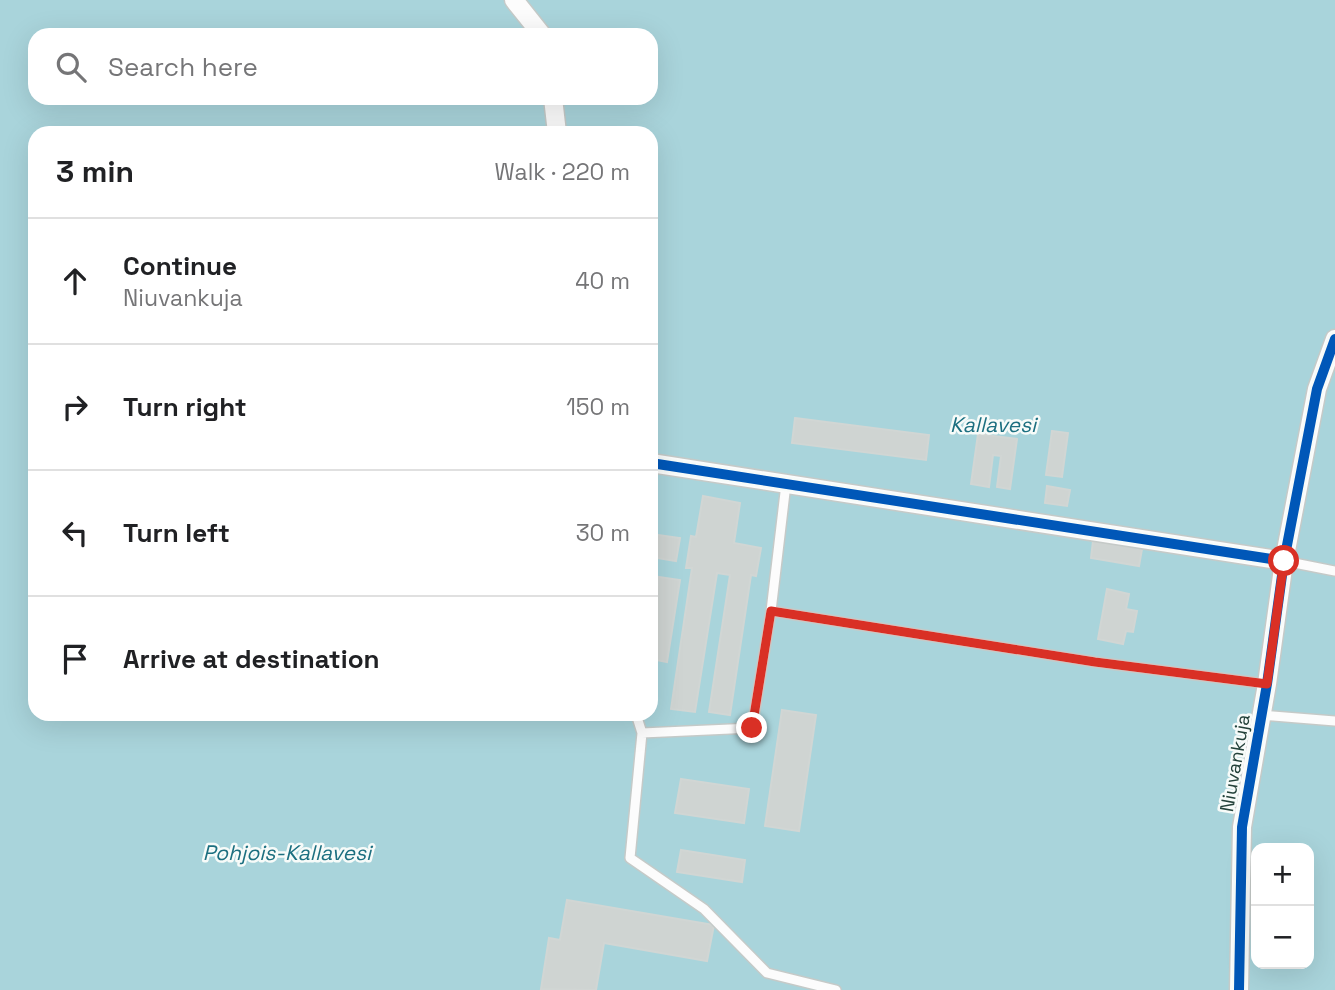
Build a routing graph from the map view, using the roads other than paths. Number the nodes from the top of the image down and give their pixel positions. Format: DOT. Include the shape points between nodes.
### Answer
graph roads {
  1 [pos="514,0"];
  2 [pos="536,28"];
  3 [pos="553,105"];
  4 [pos="556,126"];
  5 [pos="1335,339"];
  6 [pos="658,464"];
  7 [pos="786,484"];
  8 [pos="1284,561"];
  9 [pos="1335,571"];
  10 [pos="771,611"];
  11 [pos="1267,684"];
  12 [pos="1261,715"];
  13 [pos="638,721"];
  14 [pos="1335,721"];
  15 [pos="642,733"];
  16 [pos="836,990"];
  17 [pos="1239,990"];
  1 -- 2 [label="street"];
  3 -- 4 [label="street"];
  5 -- 8 [label="street, Niuvankuja" via="1317,389"];
  6 -- 7 [label="street"];
  7 -- 8 [label="street"];
  7 -- 10 [label="lane"];
  8 -- 9 [label="lane"];
  8 -- 11 [label="street, Niuvankuja"];
  10 -- 11 [label="lane"];
  10 -- 15 [label="lane" via="752,728"];
  11 -- 12 [label="street, Niuvankuja"];
  12 -- 14 [label="lane"];
  12 -- 17 [label="street, Niuvankuja" via="1242,827"];
  13 -- 15 [label="lane"];
  15 -- 16 [label="lane" via="630,858 704,909 767,973"];
}
